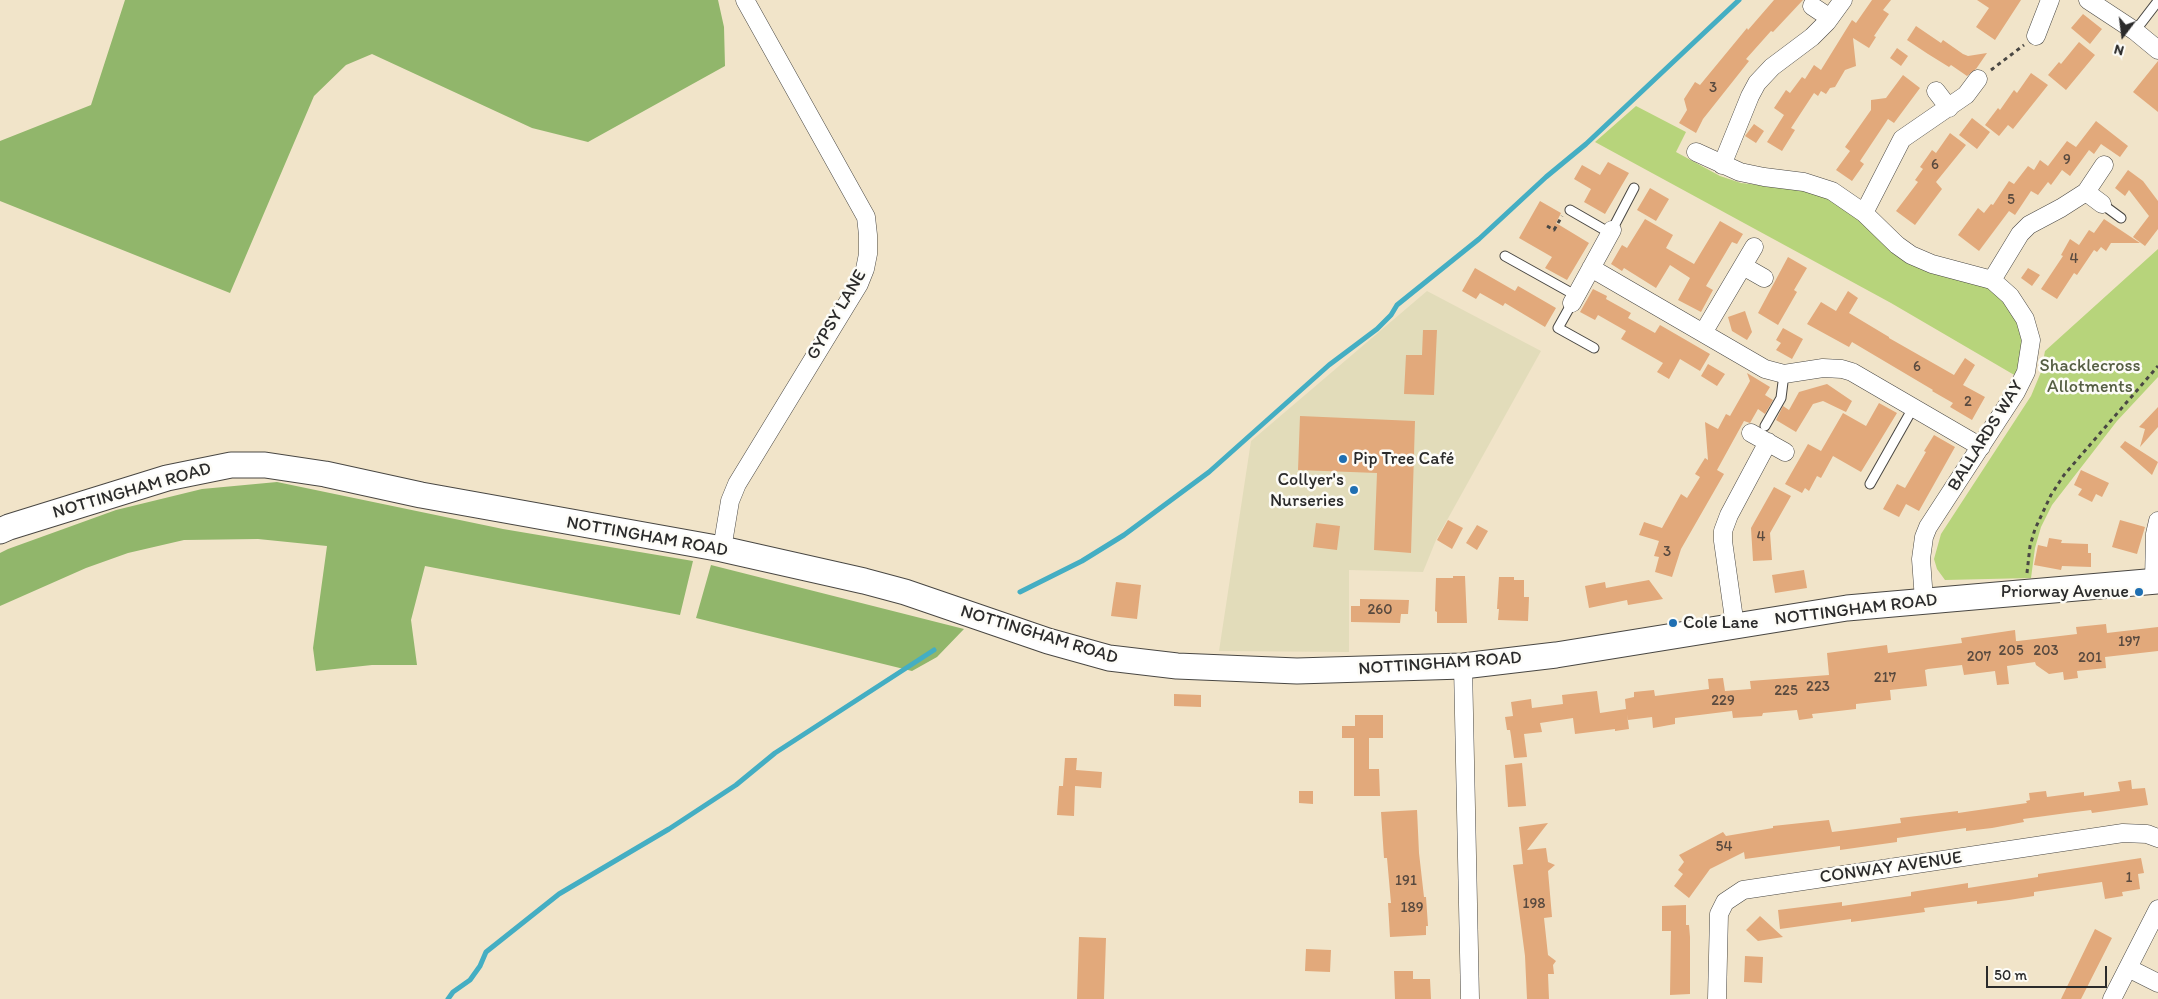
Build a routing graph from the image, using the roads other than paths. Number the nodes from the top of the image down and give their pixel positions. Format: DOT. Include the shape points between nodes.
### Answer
graph roads {
  1 [pos="745,0"];
  2 [pos="1843,0"];
  3 [pos="2050,0"];
  4 [pos="2088,0"];
  5 [pos="2158,1"];
  6 [pos="1812,6"];
  7 [pos="1830,18"];
  8 [pos="2135,31"];
  9 [pos="2036,36"];
  10 [pos="2158,50"];
  11 [pos="1978,79"];
  12 [pos="1936,91"];
  13 [pos="1949,108"];
  14 [pos="1696,152"];
  15 [pos="1722,165"];
  16 [pos="2104,165"];
  17 [pos="1634,188"];
  18 [pos="2086,192"];
  19 [pos="2102,204"];
  20 [pos="1570,210"];
  21 [pos="1864,212"];
  22 [pos="2121,218"];
  23 [pos="1611,231"];
  24 [pos="1754,246"];
  25 [pos="1505,256"];
  26 [pos="1742,266"];
  27 [pos="1591,268"];
  28 [pos="1764,278"];
  29 [pos="1992,280"];
  30 [pos="1574,299"];
  31 [pos="1703,333"];
  32 [pos="1594,348"];
  33 [pos="1784,374"];
  34 [pos="1913,408"];
  35 [pos="1761,434"];
  36 [pos="1981,447"];
  37 [pos="1785,452"];
  38 [pos="1870,484"];
  39 [pos="2158,521"];
  40 [pos="0,531"];
  41 [pos="722,550"];
  42 [pos="2156,581"];
  43 [pos="1924,600"];
  44 [pos="1735,626"];
  45 [pos="1463,666"];
  46 [pos="2158,838"];
  47 [pos="2158,909"];
  48 [pos="2128,968"];
  49 [pos="2158,983"];
  50 [pos="1470,999"];
  51 [pos="1717,999"];
  52 [pos="2112,999"];
  1 -- 41 [label="street, GYPSY LANE" via="866,217 868,254 859,284 737,484 730,501"];
  2 -- 7 [label="street"];
  3 -- 9 [label="street"];
  4 -- 8 [label="street"];
  5 -- 8 [label="lane"];
  6 -- 7 [label="street"];
  7 -- 15 [label="street" via="1757,83"];
  8 -- 10 [label="street"];
  11 -- 13 [label="street" via="1966,95"];
  12 -- 13 [label="street"];
  13 -- 21 [label="street" via="1902,139"];
  14 -- 15 [label="street, BALLARDS WAY"];
  15 -- 21 [label="street, BALLARDS WAY" via="1764,178 1818,185"];
  16 -- 18 [label="street"];
  17 -- 23 [label="lane"];
  18 -- 19 [label="street"];
  18 -- 29 [label="street" via="2029,226"];
  19 -- 22 [label="lane"];
  20 -- 23 [label="lane"];
  21 -- 29 [label="street, BALLARDS WAY" via="1897,245 1911,254 1932,264"];
  23 -- 27 [label="street"];
  24 -- 26 [label="street"];
  25 -- 30 [label="lane"];
  26 -- 28 [label="street"];
  26 -- 31 [label="street"];
  27 -- 30 [label="street"];
  27 -- 31 [label="street"];
  29 -- 36 [label="street, BALLARDS WAY" via="2018,306 2029,331 2030,350 2026,372 2016,392"];
  30 -- 32 [label="lane" via="1558,328"];
  31 -- 33 [label="street" via="1765,369"];
  33 -- 34 [label="street" via="1823,368 1842,369"];
  33 -- 35 [label="lane" via="1781,398"];
  34 -- 36 [label="street"];
  34 -- 38 [label="lane"];
  35 -- 37 [label="street"];
  35 -- 44 [label="street" via="1723,531"];
  36 -- 43 [label="street, BALLARDS WAY" via="1924,537"];
  39 -- 42 [label="street"];
  40 -- 41 [label="main road, NOTTINGHAM ROAD" via="166,478 230,465 264,465"];
  41 -- 45 [label="main road, NOTTINGHAM ROAD" via="905,592 1048,641 1109,658 1178,666 1297,671"];
  42 -- 43 [label="main road, NOTTINGHAM ROAD"];
  43 -- 44 [label="main road, NOTTINGHAM ROAD" via="1847,608"];
  44 -- 45 [label="main road, NOTTINGHAM ROAD" via="1556,655"];
  45 -- 50 [label="street"];
  46 -- 51 [label="street, CONWAY AVENUE" via="2148,834 2122,834 1743,890 1725,902 1719,914"];
  47 -- 48 [label="street"];
  48 -- 49 [label="street"];
  48 -- 52 [label="street"];
}
